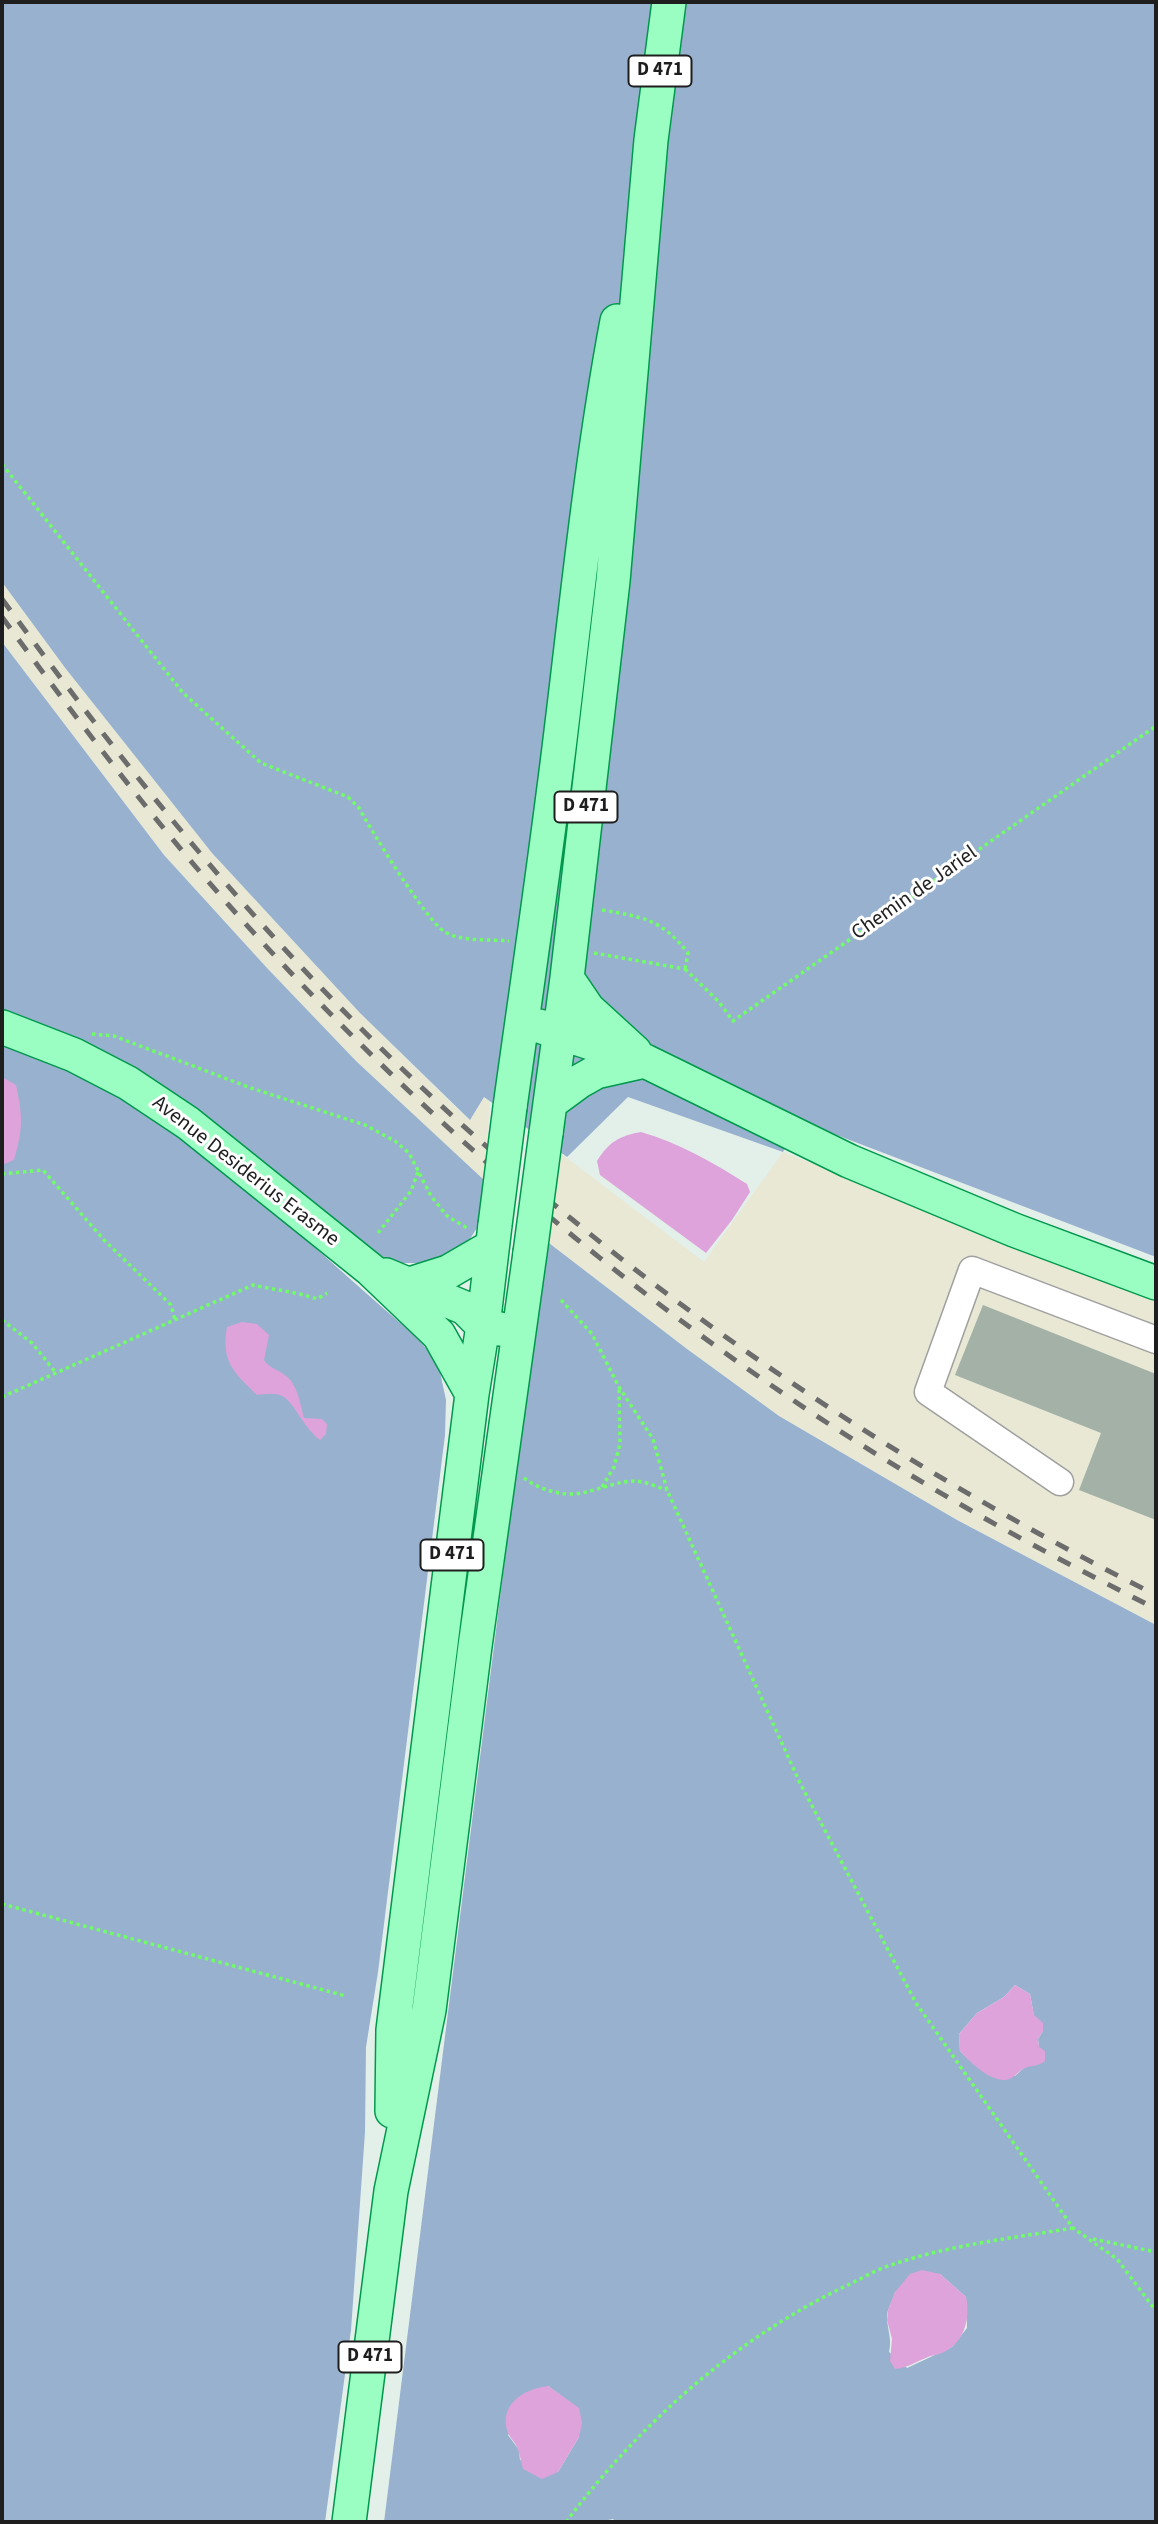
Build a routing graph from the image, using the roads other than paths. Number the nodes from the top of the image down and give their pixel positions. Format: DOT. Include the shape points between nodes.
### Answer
graph roads {
  1 [pos="669,2"];
  2 [pos="651,140"];
  3 [pos="567,978"];
  4 [pos="522,1020"];
  5 [pos="2,1027"];
  6 [pos="558,1032"];
  7 [pos="645,1061"];
  8 [pos="548,1118"];
  9 [pos="485,1233"];
  10 [pos="371,1270"];
  11 [pos="1156,1283"];
  12 [pos="411,1284"];
  13 [pos="483,1326"];
  14 [pos="518,1331"];
  15 [pos="439,1335"];
  16 [pos="1156,1340"];
  17 [pos="472,1394"];
  18 [pos="1060,1482"];
  19 [pos="391,2191"];
  20 [pos="349,2522"];
  1 -- 2 [label="main road, D 471"];
  2 -- 3 [label="main road, D 471" via="612,581"];
  2 -- 4 [label="main road, D 471" via="604,389"];
  3 -- 6 [label="main road, D 471"];
  3 -- 7 [label="main road" via="588,1009"];
  4 -- 6 [label="main road"];
  4 -- 9 [label="main road, D 471, bridge"];
  5 -- 10 [label="main road, Avenue Desiderius Erasme" via="74,1055 128,1083 188,1123"];
  6 -- 7 [label="main road"];
  6 -- 8 [label="main road, D 471"];
  7 -- 8 [label="main road" via="596,1072 580,1081"];
  7 -- 11 [label="main road" via="874,1172"];
  8 -- 14 [label="main road, D 471, bridge"];
  9 -- 12 [label="main road" via="449,1272"];
  9 -- 13 [label="main road, D 471"];
  10 -- 12 [label="main road"];
  10 -- 15 [label="main road"];
  12 -- 13 [label="main road" via="465,1308"];
  13 -- 14 [label="main road"];
  13 -- 15 [label="main road" via="467,1335"];
  13 -- 17 [label="main road, D 471"];
  14 -- 19 [label="main road, D 471" via="429,2010"];
  15 -- 17 [label="main road"];
  16 -- 18 [label="lane" via="972,1270 928,1392"];
  17 -- 19 [label="main road, D 471" via="393,2030"];
  19 -- 20 [label="main road, D 471"];
}
